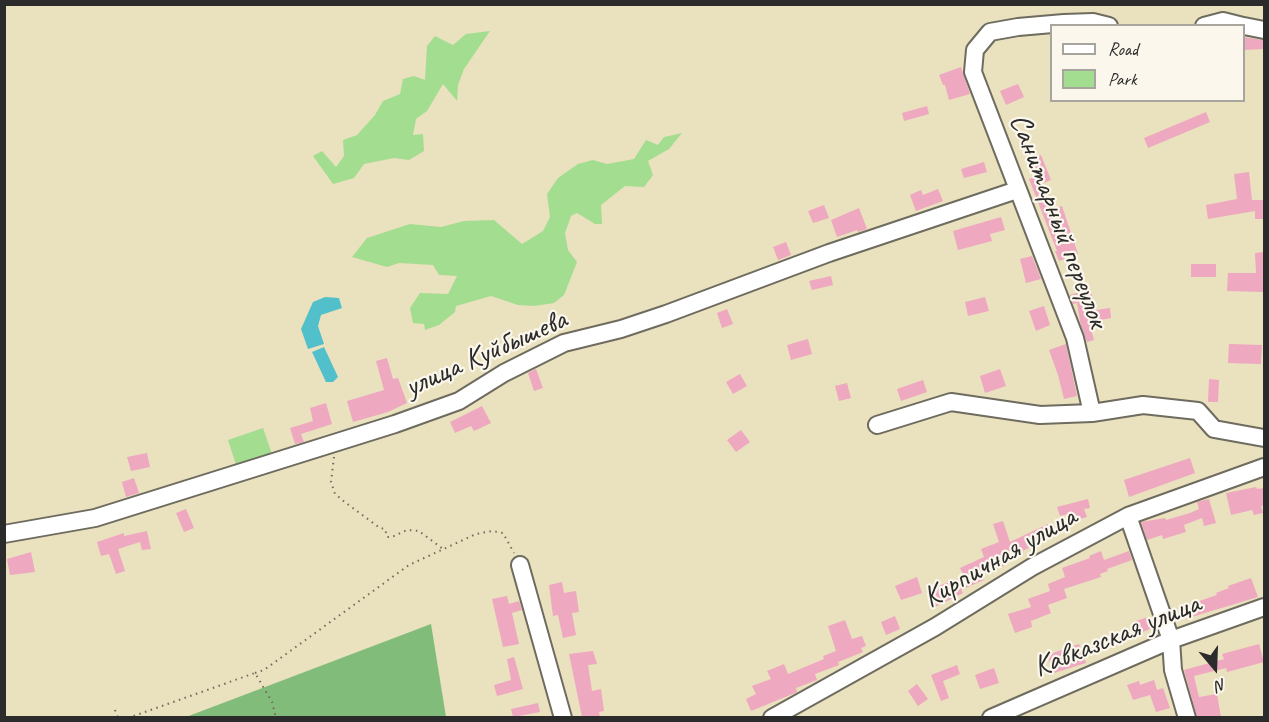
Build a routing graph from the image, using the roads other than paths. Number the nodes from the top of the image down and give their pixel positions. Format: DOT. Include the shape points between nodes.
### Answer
graph roads {
  1 [pos="1063,24"];
  2 [pos="1101,24"];
  3 [pos="1212,24"];
  4 [pos="1235,24"];
  5 [pos="1050,25"];
  6 [pos="1245,26"];
  7 [pos="1264,30"];
  8 [pos="1017,190"];
  9 [pos="1092,413"];
  10 [pos="877,425"];
  11 [pos="1264,438"];
  12 [pos="1264,467"];
  13 [pos="1128,516"];
  14 [pos="4,534"];
  15 [pos="520,565"];
  16 [pos="1264,607"];
  17 [pos="1171,640"];
  18 [pos="563,717"];
  19 [pos="772,717"];
  20 [pos="991,717"];
  21 [pos="1187,717"];
  1 -- 2 [label="street, Санитарный переулок"];
  3 -- 4 [label="street"];
  5 -- 8 [label="street, Санитарный переулок" via="990,32 975,50 973,72"];
  6 -- 7 [label="street"];
  8 -- 9 [label="street, Санитарный переулок" via="1075,338"];
  8 -- 14 [label="street, улица Куйбышева" via="666,314 564,343 459,401 395,424 95,518"];
  9 -- 10 [label="street" via="1040,415 951,402"];
  9 -- 11 [label="street" via="1143,405 1198,411 1214,429"];
  12 -- 13 [label="street, Кирпичная улица"];
  13 -- 17 [label="street"];
  13 -- 19 [label="street, Кирпичная улица"];
  15 -- 18 [label="street"];
  16 -- 17 [label="street, Кавказская улица"];
  17 -- 20 [label="street, Кавказская улица"];
  17 -- 21 [label="street" via="1173,670"];
}
